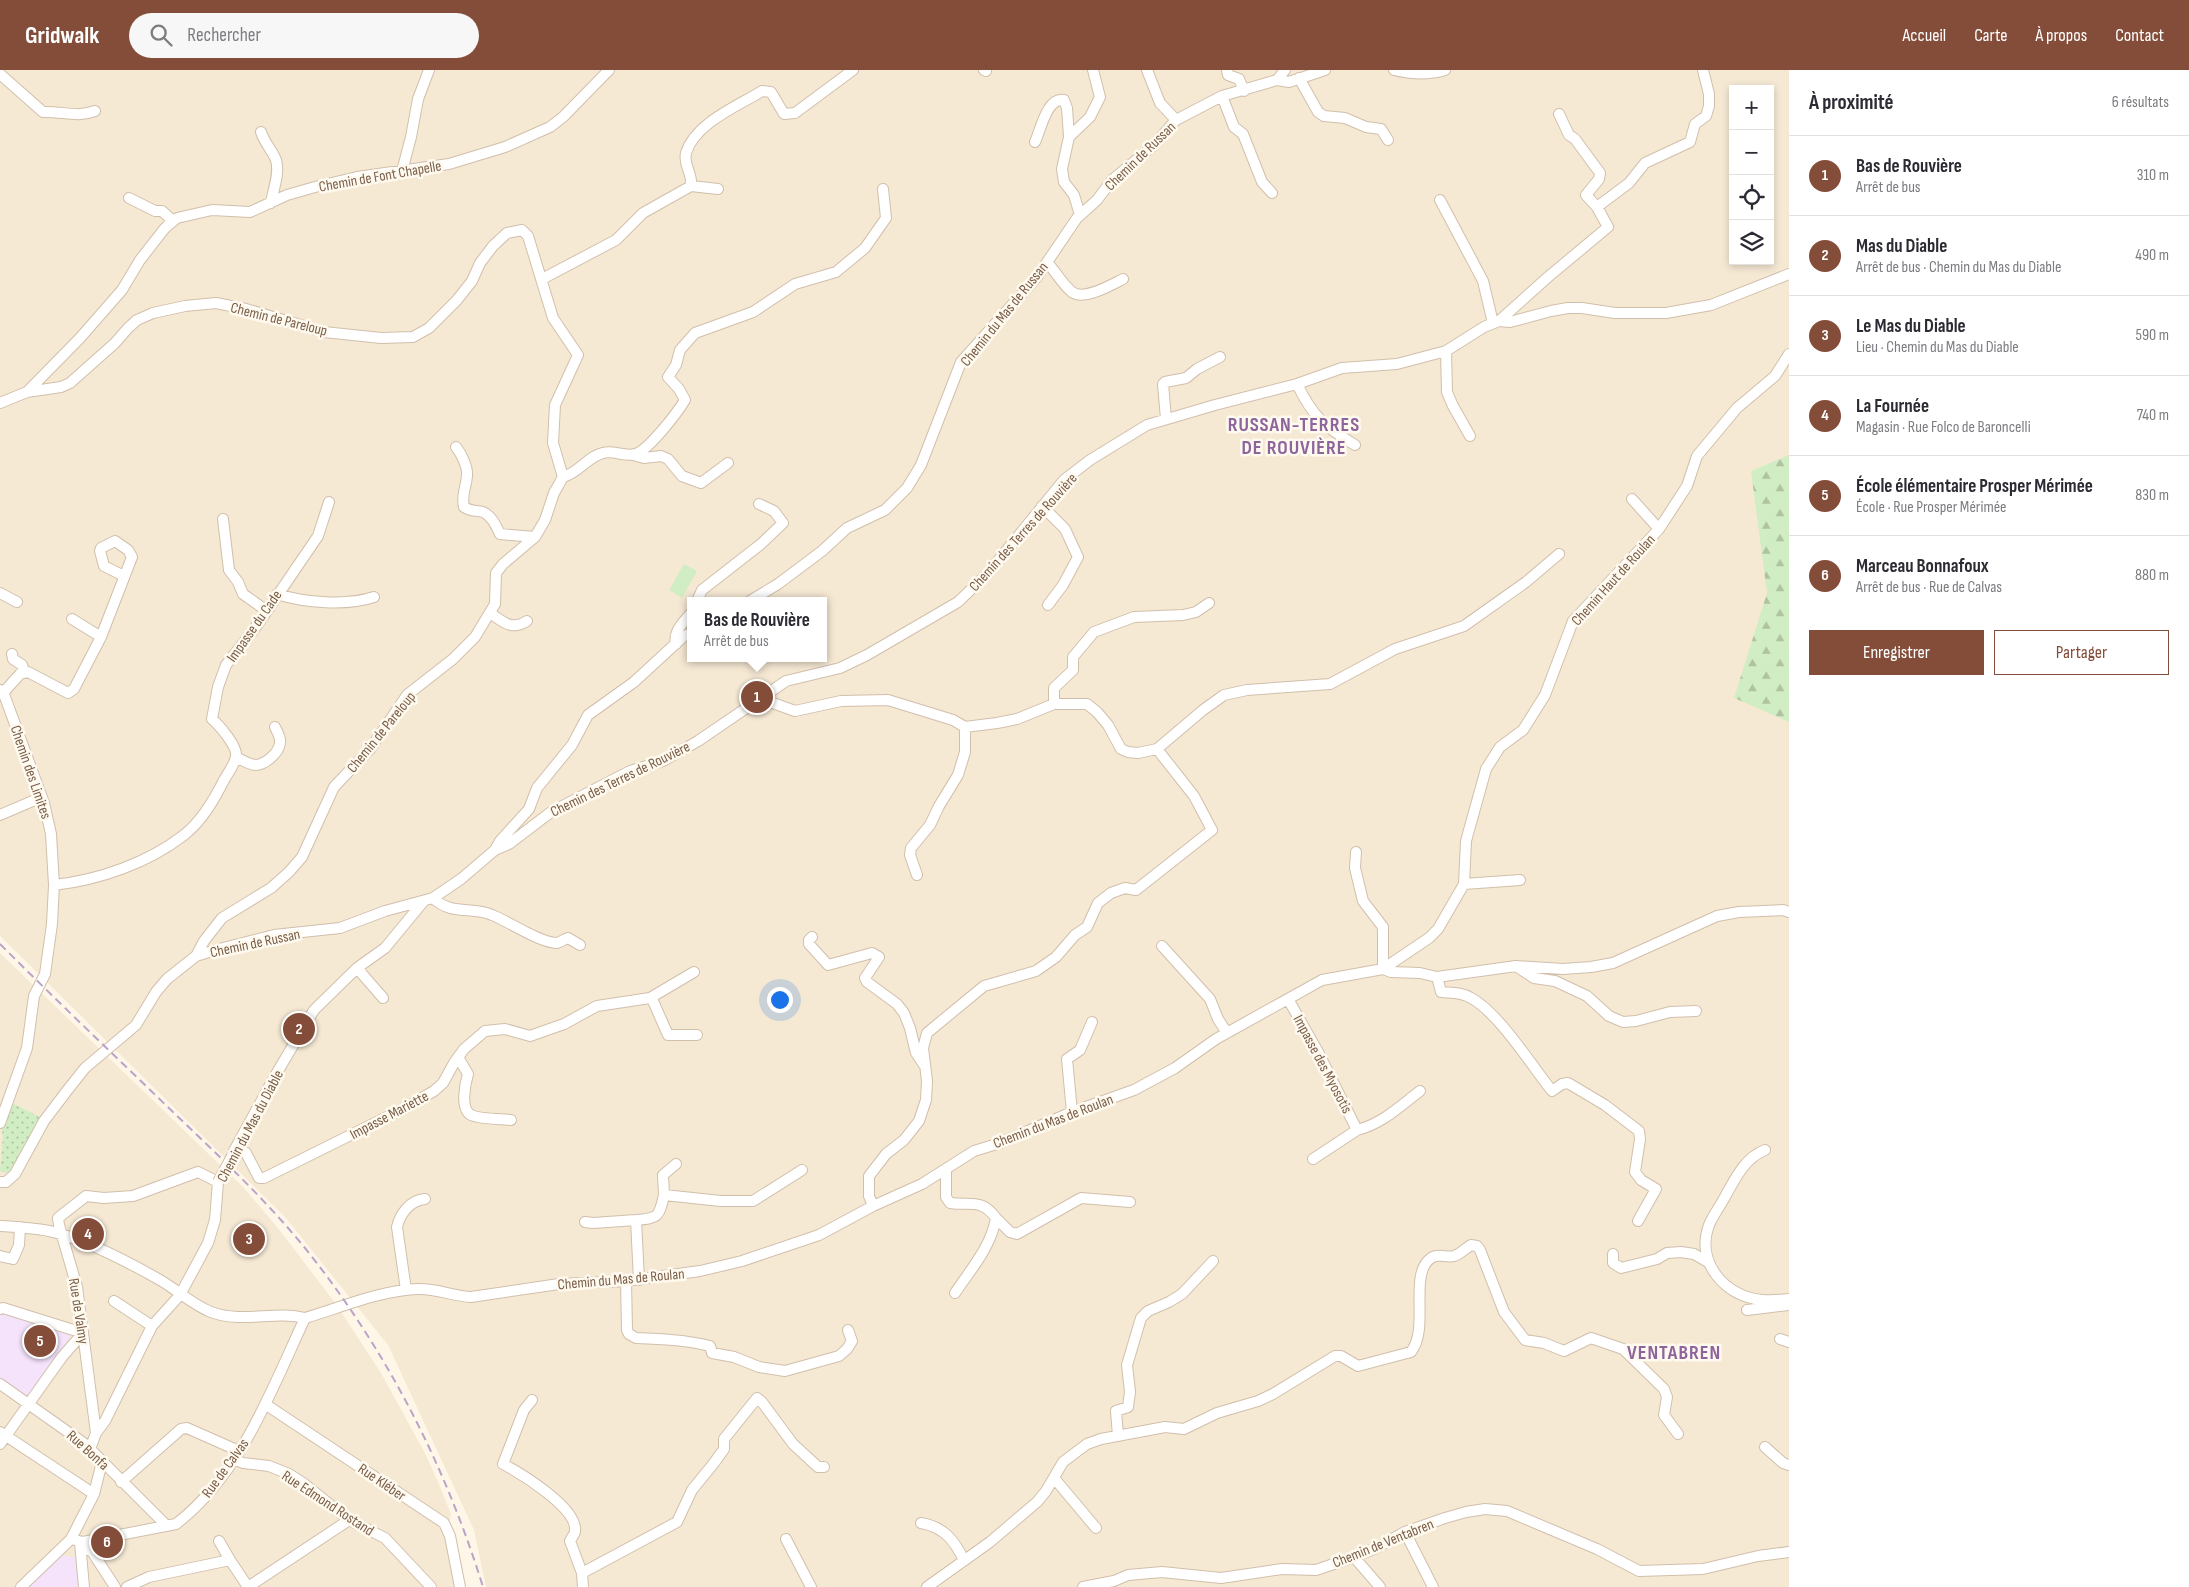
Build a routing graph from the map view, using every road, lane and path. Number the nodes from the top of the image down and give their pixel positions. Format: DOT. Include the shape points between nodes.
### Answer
graph roads {
  1 [pos="429,70"];
  2 [pos="609,70"];
  3 [pos="853,70"];
  4 [pos="1093,70"];
  5 [pos="1147,70"];
  6 [pos="1227,70"];
  7 [pos="1285,70"];
  8 [pos="1325,70"];
  9 [pos="1394,70"];
  10 [pos="1445,70"];
  11 [pos="1703,70"];
  12 [pos="0,74"];
  13 [pos="1299,78"];
  14 [pos="1277,80"];
  15 [pos="1244,91"];
  16 [pos="1222,96"];
  17 [pos="95,111"];
  18 [pos="1559,114"];
  19 [pos="1176,120"];
  20 [pos="261,132"];
  21 [pos="1069,137"];
  22 [pos="1388,140"];
  23 [pos="1035,142"];
  24 [pos="402,171"];
  25 [pos="691,186"];
  26 [pos="718,189"];
  27 [pos="883,189"];
  28 [pos="1272,193"];
  29 [pos="129,198"];
  30 [pos="1440,200"];
  31 [pos="271,203"];
  32 [pos="1597,208"];
  33 [pos="1080,215"];
  34 [pos="173,221"];
  35 [pos="1047,262"];
  36 [pos="1789,274"];
  37 [pos="542,279"];
  38 [pos="1123,279"];
  39 [pos="1496,322"];
  40 [pos="1446,351"];
  41 [pos="1789,354"];
  42 [pos="1220,357"];
  43 [pos="1297,384"];
  44 [pos="28,392"];
  45 [pos="0,404"];
  46 [pos="1166,419"];
  47 [pos="1470,436"];
  48 [pos="1354,444"];
  49 [pos="456,447"];
  50 [pos="633,455"];
  51 [pos="728,463"];
  52 [pos="563,477"];
  53 [pos="1632,499"];
  54 [pos="329,502"];
  55 [pos="758,504"];
  56 [pos="1042,506"];
  57 [pos="223,519"];
  58 [pos="1659,530"];
  59 [pos="535,537"];
  60 [pos="1559,554"];
  61 [pos="124,576"];
  62 [pos="0,593"];
  63 [pos="277,594"];
  64 [pos="374,597"];
  65 [pos="699,597"];
  66 [pos="756,597"];
  67 [pos="17,602"];
  68 [pos="1209,603"];
  69 [pos="1048,605"];
  70 [pos="267,611"];
  71 [pos="490,613"];
  72 [pos="687,618"];
  73 [pos="72,619"];
  74 [pos="527,621"];
  75 [pos="687,636"];
  76 [pos="101,637"];
  77 [pos="676,644"];
  78 [pos="12,654"];
  79 [pos="24,672"];
  80 [pos="1,691"];
  81 [pos="759,698"];
  82 [pos="1054,704"];
  83 [pos="965,727"];
  84 [pos="275,728"];
  85 [pos="1157,750"];
  86 [pos="236,757"];
  87 [pos="42,797"];
  88 [pos="0,815"];
  89 [pos="495,850"];
  90 [pos="1356,852"];
  91 [pos="917,875"];
  92 [pos="1520,880"];
  93 [pos="1464,884"];
  94 [pos="54,886"];
  95 [pos="428,900"];
  96 [pos="1789,912"];
  97 [pos="812,936"];
  98 [pos="580,945"];
  99 [pos="1162,946"];
  100 [pos="196,956"];
  101 [pos="1516,966"];
  102 [pos="357,968"];
  103 [pos="1383,969"];
  104 [pos="694,972"];
  105 [pos="1437,978"];
  106 [pos="383,998"];
  107 [pos="650,998"];
  108 [pos="1288,999"];
  109 [pos="1696,1011"];
  110 [pos="1092,1022"];
  111 [pos="1227,1033"];
  112 [pos="697,1035"];
  113 [pos="458,1057"];
  114 [pos="925,1067"];
  115 [pos="1420,1091"];
  116 [pos="1072,1112"];
  117 [pos="511,1120"];
  118 [pos="0,1123"];
  119 [pos="1357,1130"];
  120 [pos="237,1146"];
  121 [pos="1765,1150"];
  122 [pos="1313,1159"];
  123 [pos="676,1164"];
  124 [pos="802,1170"];
  125 [pos="946,1170"];
  126 [pos="0,1182"];
  127 [pos="218,1182"];
  128 [pos="664,1195"];
  129 [pos="425,1199"];
  130 [pos="1130,1202"];
  131 [pos="872,1206"];
  132 [pos="995,1217"];
  133 [pos="636,1220"];
  134 [pos="585,1222"];
  135 [pos="1638,1222"];
  136 [pos="0,1227"];
  137 [pos="20,1227"];
  138 [pos="63,1235"];
  139 [pos="1613,1254"];
  140 [pos="0,1256"];
  141 [pos="1213,1261"];
  142 [pos="1708,1262"];
  143 [pos="639,1280"];
  144 [pos="626,1282"];
  145 [pos="406,1290"];
  146 [pos="955,1294"];
  147 [pos="180,1295"];
  148 [pos="1789,1299"];
  149 [pos="114,1301"];
  150 [pos="1789,1305"];
  151 [pos="0,1309"];
  152 [pos="1747,1310"];
  153 [pos="305,1318"];
  154 [pos="152,1326"];
  155 [pos="848,1330"];
  156 [pos="83,1332"];
  157 [pos="0,1384"];
  158 [pos="532,1400"];
  159 [pos="30,1403"];
  160 [pos="266,1404"];
  161 [pos="96,1433"];
  162 [pos="1678,1434"];
  163 [pos="1118,1436"];
  164 [pos="2,1437"];
  165 [pos="1765,1447"];
  166 [pos="90,1449"];
  167 [pos="237,1455"];
  168 [pos="102,1462"];
  169 [pos="1789,1465"];
  170 [pos="824,1467"];
  171 [pos="1054,1478"];
  172 [pos="122,1482"];
  173 [pos="94,1494"];
  174 [pos="349,1520"];
  175 [pos="921,1523"];
  176 [pos="167,1526"];
  177 [pos="1096,1528"];
  178 [pos="1405,1532"];
  179 [pos="786,1539"];
  180 [pos="218,1541"];
  181 [pos="79,1543"];
  182 [pos="1789,1552"];
  183 [pos="1354,1557"];
  184 [pos="230,1560"];
  185 [pos="964,1560"];
  186 [pos="582,1573"];
  187 [pos="21,1587"];
  188 [pos="84,1587"];
  189 [pos="115,1587"];
  190 [pos="127,1587"];
  191 [pos="248,1587"];
  192 [pos="431,1587"];
  193 [pos="460,1587"];
  194 [pos="583,1587"];
  195 [pos="811,1587"];
  196 [pos="927,1587"];
  197 [pos="1083,1587"];
  198 [pos="1380,1587"];
  199 [pos="1433,1587"];
  1 -- 24 [label="street" via="418,99"];
  2 -- 24 [label="street, Chemin de Font Chapelle" via="563,117 525,140 449,164"];
  3 -- 25 [label="street" via="795,113 784,114 771,92 762,91 715,118 704,127 686,152"];
  4 -- 21 [label="street" via="1100,96 1090,116"];
  5 -- 19 [label="street" via="1160,103"];
  6 -- 15 [label="street" via="1228,75 1240,79"];
  7 -- 14 [label="street"];
  8 -- 13 [label="street, Chemin de Russan"];
  9 -- 10 [label="street" via="1436,73"];
  11 -- 32 [label="street" via="1710,106 1706,116 1695,124 1690,142 1645,163 1629,183"];
  12 -- 17 [label="street" via="43,112 59,111 82,116"];
  13 -- 14 [label="street, Chemin de Russan" via="1289,82"];
  13 -- 22 [label="street" via="1318,112 1324,116 1345,118 1366,128 1381,129"];
  14 -- 15 [label="street, Chemin de Russan"];
  15 -- 16 [label="street, Chemin de Russan"];
  16 -- 19 [label="street, Chemin de Russan"];
  16 -- 28 [label="street" via="1234,127 1243,134 1262,182"];
  18 -- 32 [label="street" via="1569,135 1600,173 1586,196"];
  19 -- 33 [label="street, Chemin de Russan"];
  20 -- 31 [label="street" via="276,161"];
  21 -- 23 [label="street" via="1067,108 1064,100 1059,99 1053,101"];
  21 -- 33 [label="street" via="1062,169 1064,182 1074,195"];
  24 -- 31 [label="street, Chemin de Font Chapelle" via="315,187"];
  25 -- 26 [label="street"];
  25 -- 37 [label="street" via="643,213 616,240"];
  27 -- 50 [label="street" via="886,218 865,248 836,272 795,284 753,312 695,334 680,350 668,377 680,389 685,400 645,450"];
  29 -- 34 [label="street" via="155,211 162,211"];
  30 -- 39 [label="street" via="1483,281"];
  31 -- 34 [label="street, Chemin de Font Chapelle" via="250,212 204,211"];
  32 -- 39 [label="street" via="1608,227"];
  33 -- 35 [label="street, Chemin du Mas de Russan"];
  34 -- 44 [label="street" via="140,260 122,290"];
  35 -- 38 [label="street" via="1072,293 1082,296"];
  35 -- 66 [label="street, Chemin du Mas de Russan" via="961,362 921,465 907,488 885,510 847,528 822,552"];
  36 -- 39 [label="street, Chemin des Terres de Rouvière" via="1712,305 1666,313 1615,313 1568,308 1510,322"];
  37 -- 44 [label="street, Chemin de Pareloup" via="525,231 507,233 480,263 472,281 457,300 429,328 413,337 381,338 324,332 216,303 185,306 138,320 70,383"];
  37 -- 52 [label="street, Chemin de Pareloup" via="553,318 578,355 555,405 553,443"];
  39 -- 40 [label="street, Chemin des Terres de Rouvière"];
  40 -- 43 [label="street, Chemin des Terres de Rouvière" via="1397,364 1342,368"];
  40 -- 47 [label="street" via="1447,392"];
  41 -- 58 [label="street, Chemin Haut de Roulan" via="1774,376 1738,408 1698,456 1687,486"];
  42 -- 46 [label="street" via="1186,378 1163,384"];
  43 -- 46 [label="street, Chemin des Terres de Rouvière"];
  43 -- 48 [label="street" via="1319,419"];
  44 -- 45 [label="street"];
  46 -- 56 [label="street, Chemin des Terres de Rouvière" via="1147,426 1090,460 1064,480"];
  49 -- 59 [label="street" via="467,475 462,499 464,507 483,512 493,519 500,534"];
  50 -- 51 [label="street" via="644,458 661,456 668,459 682,476 701,483"];
  50 -- 52 [label="street" via="604,452"];
  52 -- 59 [label="street, Chemin de Pareloup"];
  53 -- 58 [label="street"];
  54 -- 63 [label="street, Impasse du Cade" via="318,536"];
  55 -- 65 [label="street" via="774,510 783,523 702,590"];
  56 -- 69 [label="street" via="1065,528 1078,557 1063,586"];
  56 -- 81 [label="street, Chemin des Terres de Rouvière" via="988,574 958,602 867,655 840,668 786,681"];
  57 -- 70 [label="street" via="229,570 243,594"];
  58 -- 93 [label="street, Chemin Haut de Roulan" via="1573,621 1545,694 1523,730 1500,747 1486,769 1466,841"];
  59 -- 71 [label="street, Chemin de Pareloup" via="496,573 496,604"];
  60 -- 85 [label="street" via="1464,626 1395,649 1330,684 1247,690 1224,695"];
  61 -- 76 [label="street"];
  62 -- 67 [label="street"];
  63 -- 64 [label="street" via="347,603"];
  63 -- 70 [label="street, Impasse du Cade"];
  68 -- 82 [label="street" via="1196,612 1134,617 1094,632 1073,657 1072,670 1054,688"];
  70 -- 86 [label="street, Impasse du Cade" via="226,665 212,711 212,719 234,746"];
  71 -- 74 [label="street" via="512,626"];
  71 -- 100 [label="street, Chemin de Pareloup" via="475,637 407,695 371,748 334,787 298,862 271,888 222,918"];
  72 -- 77 [label="street" via="676,632"];
  73 -- 76 [label="street"];
  75 -- 77 [label="street"];
  76 -- 79 [label="street" via="74,689 68,693 35,674"];
  77 -- 89 [label="street" via="634,682 588,715 572,745 537,788 529,809"];
  78 -- 79 [label="street"];
  79 -- 80 [label="street"];
  80 -- 87 [label="street, Chemin des Limites"];
  81 -- 83 [label="street" via="795,711 841,701 888,700"];
  81 -- 89 [label="street, Chemin des Terres de Rouvière" via="698,741 663,761 630,771 551,812 509,844"];
  82 -- 83 [label="street" via="1017,718"];
  82 -- 85 [label="street" via="1087,704 1108,725 1121,748 1128,752"];
  83 -- 91 [label="street" via="965,752 958,775 930,825 911,848 910,856"];
  84 -- 86 [label="street" via="280,745 262,764 254,765"];
  85 -- 114 [label="street" via="1194,796 1212,830 1136,890 1125,888 1110,893 1098,903 1087,927 1036,971 992,982 972,994 927,1033 923,1048"];
  86 -- 94 [label="street" via="215,799 200,819 166,847 118,870"];
  87 -- 88 [label="street"];
  87 -- 94 [label="street, Chemin des Limites" via="51,834"];
  89 -- 95 [label="street" via="462,879"];
  90 -- 103 [label="street" via="1355,868 1363,901 1383,927"];
  92 -- 93 [label="street"];
  93 -- 103 [label="street, Chemin Haut de Roulan" via="1438,929"];
  94 -- 118 [label="street, Chemin des Limites" via="48,947 40,973 31,986 27,1048"];
  95 -- 98 [label="street" via="454,910 490,914 546,940 558,943 568,938"];
  95 -- 100 [label="street, Chemin de Russan" via="385,911 340,928 274,935"];
  95 -- 102 [label="street, Chemin du Mas du Diable" via="385,948"];
  96 -- 101 [label="street, Chemin du Mas de Roulan" via="1717,916 1613,963 1563,969"];
  97 -- 114 [label="street" via="809,944 828,965 872,953 879,957 865,978 904,1013 916,1053"];
  99 -- 111 [label="street" via="1210,998"];
  100 -- 126 [label="street, Chemin de Russan" via="167,979 136,1025 85,1068 44,1121 15,1174 6,1182"];
  101 -- 105 [label="street, Chemin du Mas de Roulan"];
  101 -- 109 [label="street" via="1534,978 1555,980 1587,996 1609,1016 1623,1022 1670,1012"];
  102 -- 106 [label="street"];
  102 -- 120 [label="street, Chemin du Mas du Diable" via="314,1010"];
  103 -- 105 [label="street, Chemin du Mas de Roulan"];
  103 -- 108 [label="street, Chemin du Mas de Roulan" via="1322,980"];
  104 -- 107 [label="street, Impasse Mariette"];
  105 -- 135 [label="street" via="1441,992 1460,993 1472,998 1492,1016 1552,1091 1568,1083 1605,1104 1638,1131 1640,1139 1635,1172 1640,1180 1654,1185 1656,1189"];
  107 -- 112 [label="street" via="668,1035"];
  107 -- 113 [label="street, Impasse Mariette" via="597,1006 564,1024 530,1036 505,1029 485,1031"];
  108 -- 111 [label="street, Chemin du Mas de Roulan"];
  108 -- 119 [label="street, Impasse des Myosotis"];
  110 -- 116 [label="street" via="1080,1050 1067,1059"];
  111 -- 116 [label="street, Chemin du Mas de Roulan" via="1175,1068 1134,1090"];
  113 -- 117 [label="street" via="468,1074 463,1090 467,1112 472,1116"];
  113 -- 120 [label="street, Impasse Mariette" via="443,1083 434,1091 264,1178 259,1178 246,1153"];
  114 -- 131 [label="street" via="926,1100 919,1121 869,1176"];
  115 -- 119 [label="street, Impasse des Myosotis" via="1382,1120"];
  116 -- 125 [label="street, Chemin du Mas de Roulan" via="974,1151"];
  119 -- 122 [label="street, Impasse des Myosotis"];
  120 -- 127 [label="street, Chemin du Mas du Diable, bridge"];
  121 -- 142 [label="street" via="1751,1158 1738,1174 1709,1226"];
  123 -- 128 [label="street" via="663,1175"];
  124 -- 128 [label="street" via="753,1201"];
  125 -- 131 [label="street, Chemin du Mas de Roulan"];
  125 -- 132 [label="street" via="946,1196 950,1203 977,1202"];
  127 -- 138 [label="street, Rue de Valmy" via="198,1172 133,1196 86,1196 58,1218"];
  127 -- 147 [label="street, Chemin du Mas du Diable" via="215,1220 208,1243"];
  128 -- 133 [label="street" via="660,1213 653,1219"];
  129 -- 145 [label="street" via="414,1201 398,1222"];
  130 -- 132 [label="street" via="1081,1198 1018,1234 1010,1232"];
  131 -- 143 [label="street, Chemin du Mas de Roulan" via="819,1235 742,1261"];
  132 -- 146 [label="street" via="990,1241"];
  133 -- 134 [label="street"];
  133 -- 143 [label="street"];
  136 -- 137 [label="street"];
  137 -- 138 [label="street"];
  137 -- 140 [label="street" via="19,1245 13,1259"];
  138 -- 147 [label="street" via="128,1262"];
  138 -- 156 [label="street, Rue de Valmy" via="77,1287"];
  139 -- 142 [label="street" via="1613,1263 1621,1268 1657,1259 1667,1253 1681,1252 1694,1254"];
  141 -- 163 [label="street" via="1182,1294 1148,1311 1141,1318 1127,1365 1128,1407 1116,1411"];
  142 -- 148 [label="street" via="1717,1278 1738,1293 1761,1300"];
  143 -- 144 [label="street, Chemin du Mas de Roulan"];
  144 -- 145 [label="street, Chemin du Mas de Roulan" via="559,1284 471,1297"];
  144 -- 155 [label="street" via="627,1330 632,1336 710,1346 712,1353 759,1367 784,1371 839,1356 852,1341"];
  145 -- 153 [label="street, Chemin du Mas de Roulan" via="362,1298"];
  147 -- 153 [label="street" via="213,1313 240,1319"];
  147 -- 154 [label="street, Chemin du Mas du Diable"];
  149 -- 154 [label="street"];
  150 -- 152 [label="street"];
  151 -- 156 [label="street"];
  153 -- 160 [label="street, Rue de Calvas"];
  154 -- 161 [label="street, Chemin du Mas du Diable"];
  156 -- 159 [label="street"];
  156 -- 161 [label="street, Rue de Valmy"];
  157 -- 159 [label="street, Rue Bonfa"];
  158 -- 186 [label="street" via="524,1410 503,1464 556,1500 573,1519 575,1530 570,1541"];
  159 -- 164 [label="street"];
  159 -- 166 [label="street, Rue Bonfa"];
  160 -- 167 [label="street, Rue de Calvas"];
  160 -- 193 [label="street, Rue Kléber" via="444,1523 450,1536"];
  161 -- 166 [label="street, Rue de Valmy"];
  162 -- 163 [label="street" via="1664,1415 1667,1397 1664,1389 1622,1349 1591,1338 1564,1352 1544,1343 1525,1340 1504,1312 1480,1250 1470,1245 1455,1256 1435,1256 1423,1269 1420,1331 1411,1352 1358,1366 1335,1356 1273,1394 1217,1412 1184,1429 1165,1427"];
  163 -- 171 [label="street" via="1101,1439 1075,1452"];
  164 -- 173 [label="street"];
  165 -- 169 [label="street"];
  166 -- 168 [label="street, Rue Bonfa"];
  167 -- 172 [label="street, Rue Edmond Rostand" via="187,1428 181,1429"];
  167 -- 174 [label="street, Rue Edmond Rostand" via="243,1463 269,1466 289,1474"];
  167 -- 176 [label="street, Rue de Calvas" via="186,1516"];
  168 -- 172 [label="street, Rue Bonfa"];
  168 -- 173 [label="street"];
  170 -- 186 [label="street" via="818,1467 793,1444 757,1398 724,1439 724,1449 692,1490 677,1522"];
  171 -- 177 [label="street"];
  171 -- 185 [label="street" via="1037,1502"];
  172 -- 176 [label="street, Rue Bonfa"];
  173 -- 181 [label="street"];
  174 -- 191 [label="street"];
  174 -- 192 [label="street, Rue Edmond Rostand" via="384,1538"];
  175 -- 185 [label="street" via="947,1534"];
  176 -- 181 [label="street, Rue de Calvas"];
  178 -- 182 [label="street, Chemin de Ventabren" via="1466,1512 1507,1510 1579,1540 1639,1572 1703,1570"];
  178 -- 183 [label="street, Chemin de Ventabren"];
  178 -- 199 [label="street"];
  179 -- 195 [label="street"];
  180 -- 184 [label="street"];
  181 -- 187 [label="street"];
  181 -- 188 [label="street"];
  181 -- 189 [label="street" via="93,1552"];
  183 -- 197 [label="street, Chemin de Ventabren" via="1316,1570 1282,1569 1221,1578 1162,1572 1128,1575"];
  183 -- 198 [label="street"];
  184 -- 190 [label="street" via="149,1577"];
  184 -- 191 [label="street"];
  185 -- 196 [label="street"];
  186 -- 194 [label="street"];
}
